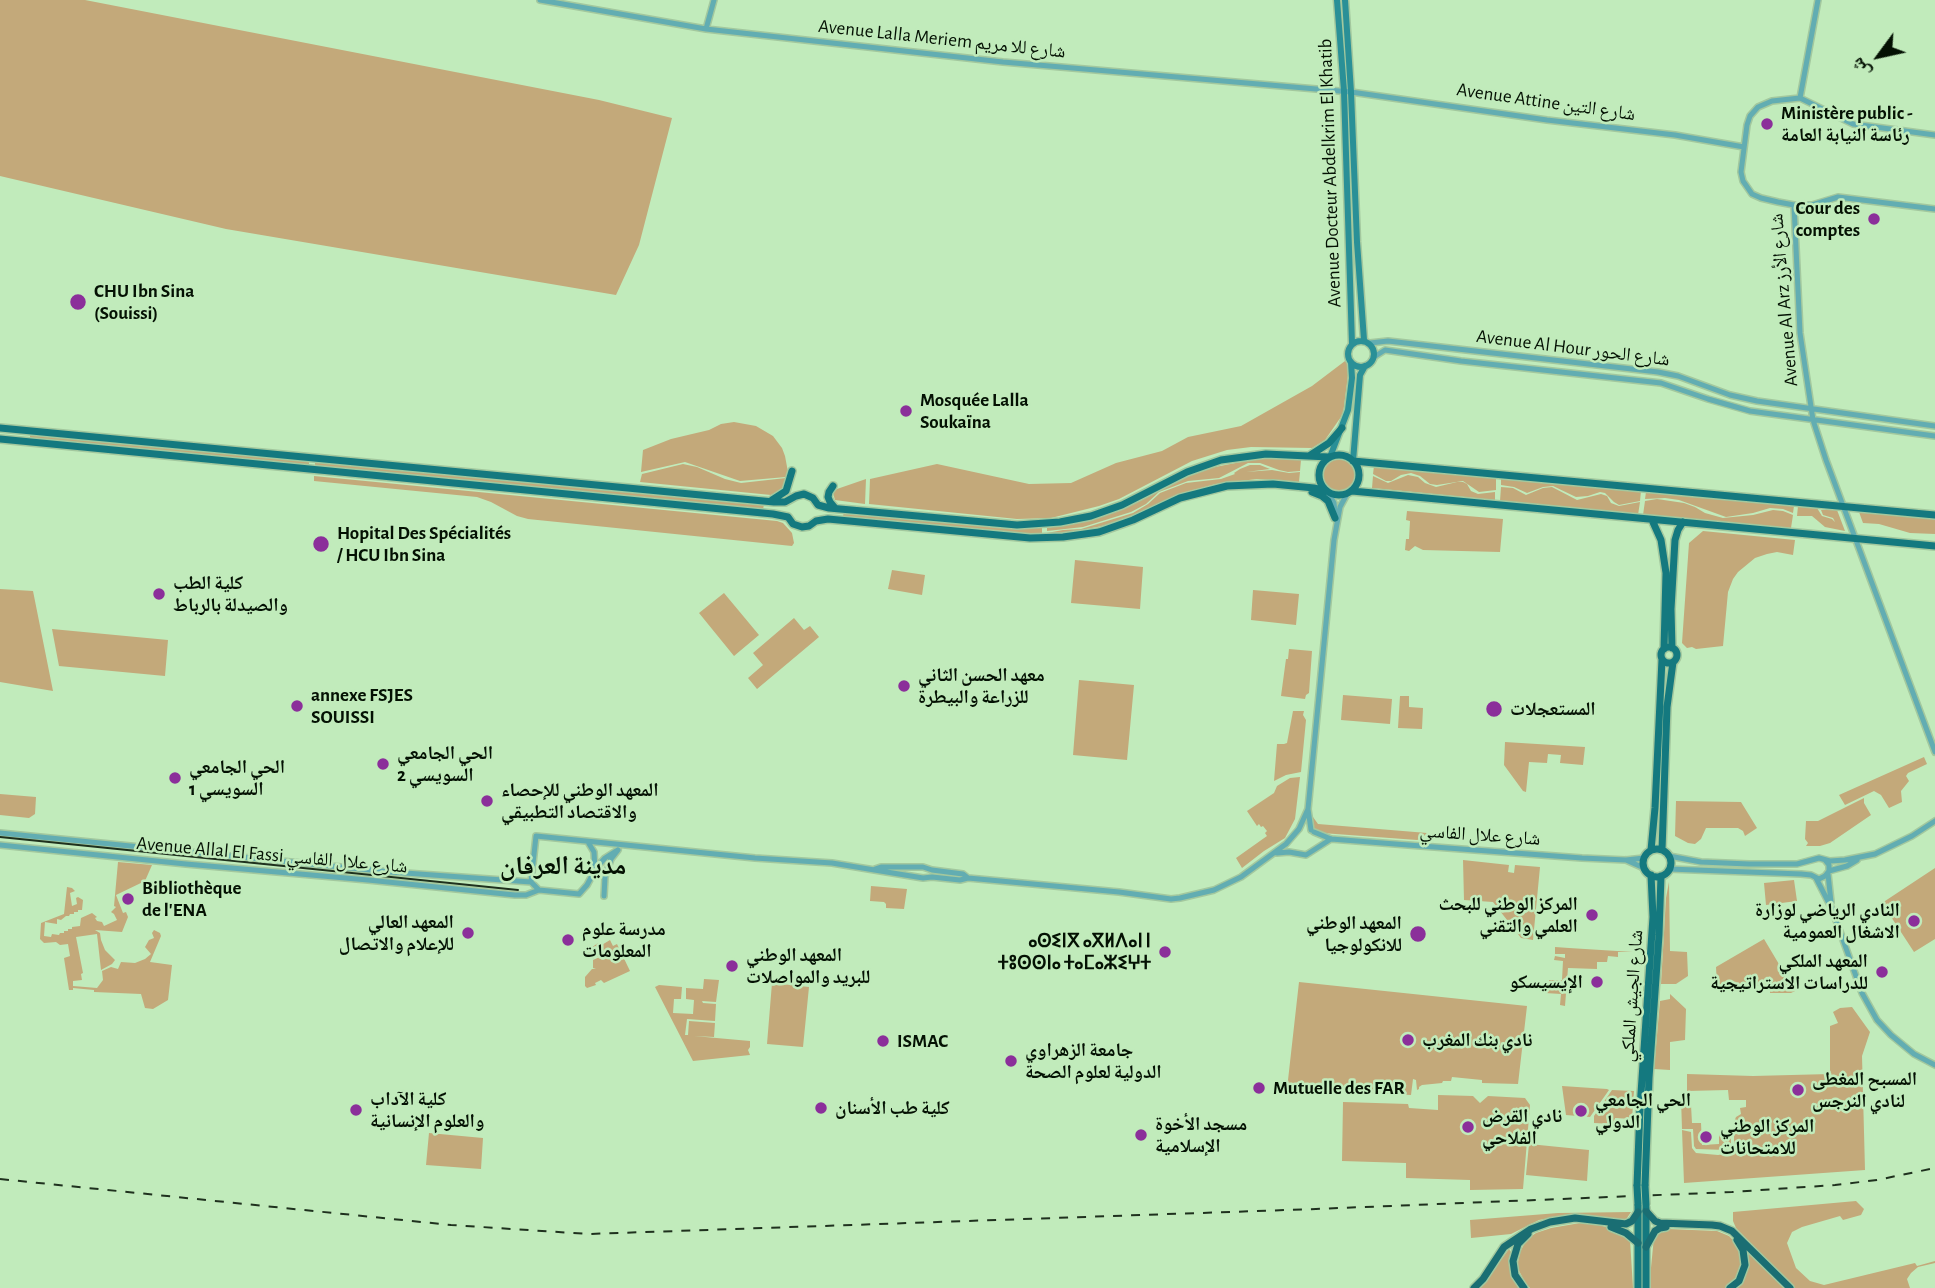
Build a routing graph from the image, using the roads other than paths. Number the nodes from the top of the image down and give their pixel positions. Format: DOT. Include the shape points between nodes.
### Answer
graph roads {
  1 [pos="540,0"];
  2 [pos="714,0"];
  3 [pos="1337,0"];
  4 [pos="1345,0"];
  5 [pos="1818,0"];
  6 [pos="706,29"];
  7 [pos="1348,92"];
  8 [pos="1800,98"];
  9 [pos="1935,135"];
  10 [pos="1744,147"];
  11 [pos="1794,205"];
  12 [pos="1935,209"];
  13 [pos="1367,342"];
  14 [pos="1352,344"];
  15 [pos="1374,358"];
  16 [pos="1351,362"];
  17 [pos="1366,366"];
  18 [pos="1811,409"];
  19 [pos="1813,420"];
  20 [pos="1935,426"];
  21 [pos="0,428"];
  22 [pos="1342,428"];
  23 [pos="1935,436"];
  24 [pos="0,439"];
  25 [pos="1308,456"];
  26 [pos="1329,457"];
  27 [pos="1353,461"];
  28 [pos="792,471"];
  29 [pos="834,486"];
  30 [pos="1302,487"];
  31 [pos="1327,492"];
  32 [pos="1350,492"];
  33 [pos="791,500"];
  34 [pos="766,501"];
  35 [pos="818,505"];
  36 [pos="1843,507"];
  37 [pos="836,508"];
  38 [pos="1935,515"];
  39 [pos="788,517"];
  40 [pos="1336,520"];
  41 [pos="1652,520"];
  42 [pos="816,521"];
  43 [pos="1683,523"];
  44 [pos="1855,538"];
  45 [pos="1935,546"];
  46 [pos="1668,648"];
  47 [pos="1662,659"];
  48 [pos="1673,662"];
  49 [pos="1935,752"];
  50 [pos="1308,809"];
  51 [pos="1935,821"];
  52 [pos="1299,829"];
  53 [pos="1312,831"];
  54 [pos="0,833"];
  55 [pos="1291,838"];
  56 [pos="1331,839"];
  57 [pos="588,842"];
  58 [pos="0,845"];
  59 [pos="628,845"];
  60 [pos="1317,847"];
  61 [pos="618,850"];
  62 [pos="1651,850"];
  63 [pos="1662,850"];
  64 [pos="1297,853"];
  65 [pos="1273,854"];
  66 [pos="1669,856"];
  67 [pos="1644,858"];
  68 [pos="1860,858"];
  69 [pos="1626,860"];
  70 [pos="1813,860"];
  71 [pos="1825,860"];
  72 [pos="917,868"];
  73 [pos="1644,868"];
  74 [pos="875,869"];
  75 [pos="1669,869"];
  76 [pos="595,870"];
  77 [pos="932,870"];
  78 [pos="1828,873"];
  79 [pos="1651,875"];
  80 [pos="916,876"];
  81 [pos="1661,876"];
  82 [pos="1814,876"];
  83 [pos="932,877"];
  84 [pos="968,878"];
  85 [pos="528,882"];
  86 [pos="539,890"];
  87 [pos="526,895"];
  88 [pos="604,896"];
  89 [pos="1832,909"];
  90 [pos="1935,1065"];
  91 [pos="1646,1072"];
  92 [pos="1642,1208"];
  93 [pos="1642,1245"];
  94 [pos="1642,1285"];
  95 [pos="1474,1288"];
  96 [pos="1524,1288"];
  97 [pos="1730,1288"];
  98 [pos="1790,1288"];
  1 -- 6 [label="street, Avenue Lalla Meriem شارع للا مريم"];
  2 -- 6 [label="street"];
  3 -- 7 [label="main road, Avenue Docteur Abdelkrim El Khatib"];
  4 -- 7 [label="main road, Avenue Docteur Abdelkrim El Khatib"];
  5 -- 8 [label="street"];
  6 -- 7 [label="street, Avenue Lalla Meriem شارع للا مريم" via="1003,62"];
  7 -- 10 [label="street, Avenue Attine شارع التين"];
  7 -- 13 [label="main road, Avenue Docteur Abdelkrim El Khatib"];
  7 -- 14 [label="main road, Avenue Docteur Abdelkrim El Khatib"];
  8 -- 9 [label="street" via="1853,124"];
  8 -- 10 [label="street, Avenue Al Arz شارع الأرز" via="1758,107 1750,116"];
  10 -- 11 [label="street, Avenue Al Arz شارع الأرز" via="1741,172 1749,191"];
  11 -- 12 [label="street" via="1838,197"];
  11 -- 18 [label="street, Avenue Al Arz شارع الأرز" via="1797,305"];
  13 -- 14 [label="main road"];
  13 -- 15 [label="main road" via="1374,348"];
  13 -- 18 [label="street, Avenue Al Hour شارع الحور" via="1658,372 1746,399"];
  14 -- 16 [label="main road"];
  15 -- 17 [label="main road"];
  15 -- 19 [label="street, Avenue Al Hour شارع الحور" via="1385,350 1661,383 1750,411"];
  16 -- 17 [label="main road"];
  16 -- 22 [label="main road" via="1350,401"];
  17 -- 27 [label="main road" via="1360,375"];
  18 -- 19 [label="street, Avenue Al Arz شارع الأرز"];
  18 -- 20 [label="street, Avenue Al Hour شارع الحور"];
  19 -- 23 [label="street, Avenue Al Hour شارع الحور"];
  19 -- 36 [label="street, Avenue Al Arz شارع الأرز"];
  21 -- 34 [label="main road"];
  22 -- 25 [label="main road"];
  22 -- 26 [label="main road"];
  24 -- 39 [label="main road"];
  25 -- 26 [label="main road"];
  25 -- 37 [label="main road" via="1266,454 1221,460 1107,511 1052,523 1004,524"];
  26 -- 27 [label="main road"];
  26 -- 31 [label="main road" via="1319,473"];
  27 -- 32 [label="main road" via="1358,476"];
  27 -- 36 [label="main road"];
  28 -- 34 [label="main road" via="786,491"];
  29 -- 37 [label="main road" via="828,497"];
  30 -- 31 [label="main road"];
  30 -- 40 [label="main road" via="1325,498"];
  30 -- 42 [label="main road" via="1244,484 1212,488 1110,528 1063,537"];
  31 -- 32 [label="main road"];
  31 -- 40 [label="street"];
  32 -- 40 [label="street"];
  32 -- 41 [label="main road"];
  33 -- 34 [label="main road"];
  33 -- 35 [label="main road" via="806,495"];
  33 -- 39 [label="main road"];
  35 -- 37 [label="main road"];
  35 -- 42 [label="main road"];
  36 -- 38 [label="main road"];
  36 -- 44 [label="street, Avenue Al Arz شارع الأرز"];
  39 -- 42 [label="main road" via="802,527"];
  40 -- 50 [label="street"];
  41 -- 43 [label="main road"];
  41 -- 46 [label="main road" via="1663,546"];
  43 -- 44 [label="main road"];
  43 -- 46 [label="main road" via="1675,540"];
  44 -- 45 [label="main road"];
  44 -- 49 [label="street, Avenue Al Arz شارع الأرز"];
  46 -- 47 [label="main road" via="1661,653"];
  46 -- 48 [label="main road" via="1677,655"];
  47 -- 48 [label="main road"];
  47 -- 62 [label="main road"];
  48 -- 63 [label="main road" via="1665,733"];
  50 -- 52 [label="street"];
  50 -- 53 [label="street"];
  51 -- 68 [label="street"];
  52 -- 53 [label="street"];
  52 -- 55 [label="street"];
  53 -- 56 [label="street, شارع علال الفاسي"];
  53 -- 60 [label="street"];
  54 -- 85 [label="street, Avenue Allal El Fassi شارع علال الفاسي"];
  55 -- 64 [label="street"];
  55 -- 65 [label="street"];
  56 -- 60 [label="street"];
  56 -- 69 [label="street, شارع علال الفاسي"];
  57 -- 59 [label="street"];
  57 -- 76 [label="street" via="596,858"];
  57 -- 85 [label="street" via="537,836"];
  58 -- 87 [label="street, Avenue Allal El Fassi شارع علال الفاسي"];
  59 -- 61 [label="street"];
  59 -- 74 [label="street"];
  60 -- 64 [label="street" via="1306,855"];
  61 -- 76 [label="street"];
  61 -- 88 [label="street" via="605,877"];
  62 -- 63 [label="main road"];
  62 -- 67 [label="main road"];
  63 -- 66 [label="main road"];
  64 -- 65 [label="street"];
  65 -- 84 [label="street" via="1221,887 1171,899"];
  66 -- 70 [label="street" via="1739,864"];
  66 -- 75 [label="main road"];
  67 -- 69 [label="street, شارع علال الفاسي"];
  67 -- 73 [label="main road"];
  68 -- 71 [label="street"];
  68 -- 78 [label="street"];
  69 -- 73 [label="street, شارع علال الفاسي"];
  70 -- 71 [label="street"];
  70 -- 82 [label="street" via="1809,869"];
  71 -- 78 [label="street"];
  72 -- 74 [label="street"];
  72 -- 77 [label="street"];
  72 -- 80 [label="street"];
  73 -- 79 [label="main road"];
  74 -- 80 [label="street"];
  75 -- 81 [label="main road"];
  75 -- 82 [label="street"];
  76 -- 86 [label="street" via="579,894"];
  77 -- 83 [label="street"];
  77 -- 84 [label="street"];
  78 -- 82 [label="street" via="1823,878"];
  78 -- 89 [label="street"];
  79 -- 81 [label="main road"];
  79 -- 91 [label="main road, شارع الجيش الملكي"];
  80 -- 83 [label="street"];
  81 -- 91 [label="main road, شارع الجيش الملكي"];
  82 -- 89 [label="street"];
  83 -- 84 [label="street"];
  85 -- 86 [label="street"];
  85 -- 87 [label="street"];
  86 -- 87 [label="street, Avenue Allal El Fassi شارع علال الفاسي"];
  89 -- 90 [label="street" via="1862,993 1877,1020 1914,1054"];
  91 -- 92 [label="main road, شارع الجيش الملكي, bridge"];
  92 -- 93 [label="main road, شارع الجيش الملكي"];
  92 -- 95 [label="highway" via="1626,1224 1575,1218 1531,1229 1504,1247"];
  92 -- 98 [label="highway" via="1660,1223 1712,1225 1732,1231"];
  93 -- 94 [label="main road, شارع الجيش الملكي"];
  93 -- 96 [label="highway" via="1626,1233 1600,1224 1542,1228 1525,1236 1514,1256 1513,1270"];
  93 -- 97 [label="highway" via="1665,1227 1728,1232 1741,1245 1745,1260 1742,1276"];
}
